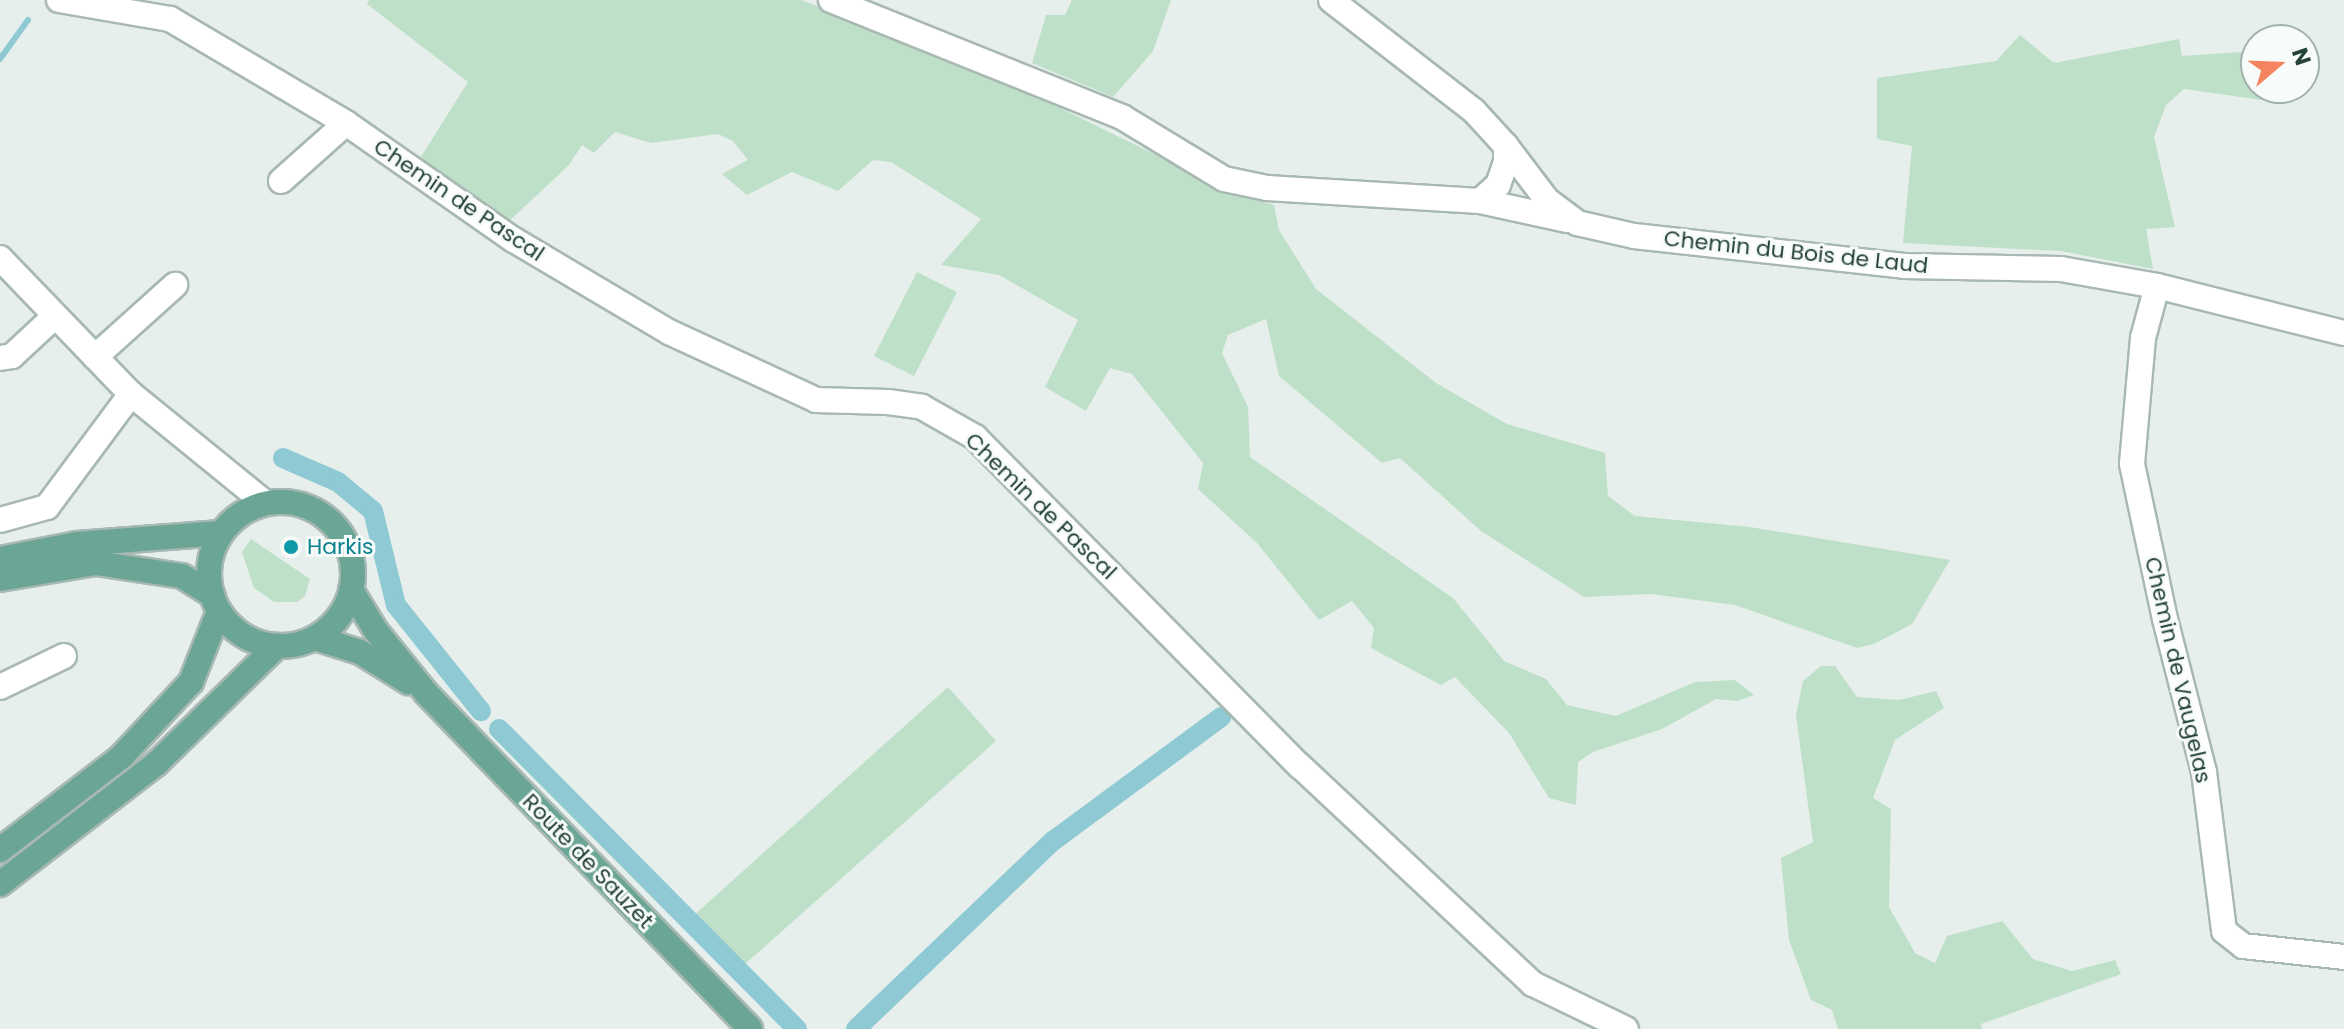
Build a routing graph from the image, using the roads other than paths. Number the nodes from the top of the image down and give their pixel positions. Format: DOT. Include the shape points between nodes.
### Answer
graph roads {
  1 [pos="59,0"];
  2 [pos="831,0"];
  3 [pos="1331,0"];
  4 [pos="346,123"];
  5 [pos="1506,146"];
  6 [pos="281,181"];
  7 [pos="1480,201"];
  8 [pos="1577,223"];
  9 [pos="0,258"];
  10 [pos="175,285"];
  11 [pos="2157,286"];
  12 [pos="55,316"];
  13 [pos="2344,333"];
  14 [pos="95,357"];
  15 [pos="0,358"];
  16 [pos="131,394"];
  17 [pos="265,503"];
  18 [pos="0,520"];
  19 [pos="221,533"];
  20 [pos="0,559"];
  21 [pos="0,579"];
  22 [pos="351,590"];
  23 [pos="215,603"];
  24 [pos="315,638"];
  25 [pos="277,646"];
  26 [pos="64,656"];
  27 [pos="0,687"];
  28 [pos="427,694"];
  29 [pos="0,850"];
  30 [pos="0,884"];
  31 [pos="2344,957"];
  32 [pos="750,1029"];
  33 [pos="1626,1029"];
  1 -- 4 [label="street, Chemin de Pascal" via="170,19"];
  2 -- 7 [label="street" via="1122,117 1224,179 1267,188"];
  3 -- 5 [label="street, Chemin du Bois de Laud" via="1474,111"];
  4 -- 6 [label="street"];
  4 -- 33 [label="street, Chemin de Pascal" via="514,240 669,332 816,400 922,407 975,437 1300,766 1533,984"];
  5 -- 7 [label="street" via="1498,185"];
  5 -- 8 [label="street, Chemin du Bois de Laud" via="1547,200"];
  7 -- 8 [label="street"];
  8 -- 11 [label="street, Chemin du Bois de Laud" via="1634,236 1904,266 2061,269"];
  9 -- 12 [label="street"];
  10 -- 14 [label="street"];
  11 -- 13 [label="street, Chemin du Bois de Laud"];
  11 -- 31 [label="street, Chemin de Vaugelas" via="2143,338 2132,464 2204,772 2224,931 2243,946"];
  12 -- 14 [label="street"];
  12 -- 15 [label="street" via="12,356"];
  14 -- 16 [label="street"];
  16 -- 17 [label="street"];
  16 -- 18 [label="street" via="47,507"];
  17 -- 19 [label="main road" via="233,519"];
  17 -- 22 [label="main road" via="290,502 313,509 332,523 350,554"];
  19 -- 20 [label="main road" via="77,544"];
  19 -- 23 [label="main road" via="208,573"];
  21 -- 23 [label="main road" via="96,563 182,576"];
  22 -- 24 [label="main road" via="338,617"];
  22 -- 28 [label="main road, Route de Sauzet" via="376,631"];
  23 -- 25 [label="main road" via="234,629"];
  23 -- 29 [label="main road" via="191,682 121,757"];
  24 -- 25 [label="main road"];
  24 -- 28 [label="main road, Route de Sauzet" via="360,652"];
  25 -- 30 [label="main road" via="156,764"];
  26 -- 27 [label="street"];
  28 -- 32 [label="main road, Route de Sauzet"];
}
